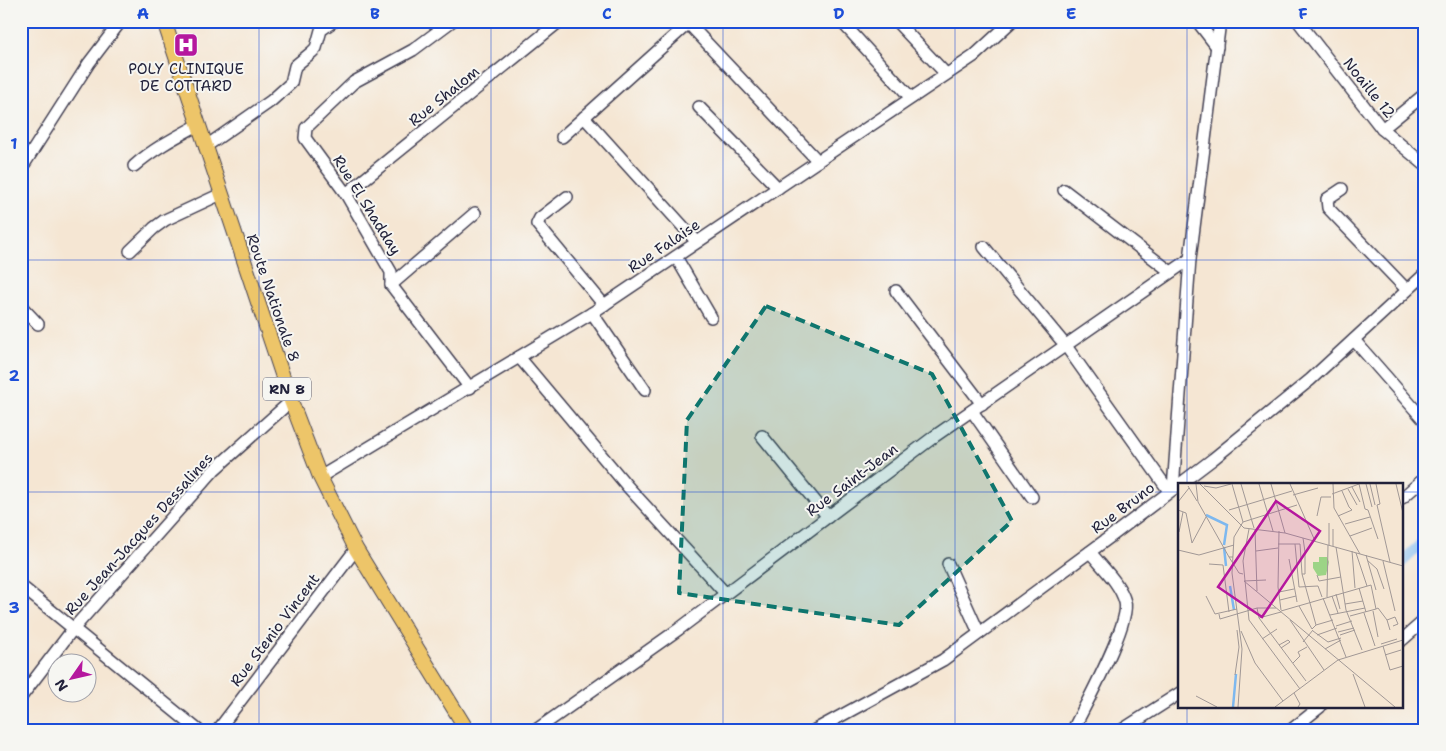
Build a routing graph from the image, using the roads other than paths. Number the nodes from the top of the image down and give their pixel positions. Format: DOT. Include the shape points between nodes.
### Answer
graph roads {
  1 [pos="121,21"];
  2 [pos="164,21"];
  3 [pos="334,21"];
  4 [pos="452,21"];
  5 [pos="560,21"];
  6 [pos="841,21"];
  7 [pos="896,21"];
  8 [pos="1012,21"];
  9 [pos="1197,21"];
  10 [pos="1220,21"];
  11 [pos="1298,21"];
  12 [pos="689,22"];
  13 [pos="1217,47"];
  14 [pos="946,74"];
  15 [pos="1425,94"];
  16 [pos="911,98"];
  17 [pos="700,107"];
  18 [pos="584,117"];
  19 [pos="198,125"];
  20 [pos="1382,129"];
  21 [pos="562,138"];
  22 [pos="205,146"];
  23 [pos="818,161"];
  24 [pos="1425,165"];
  25 [pos="134,166"];
  26 [pos="21,169"];
  27 [pos="778,188"];
  28 [pos="1342,189"];
  29 [pos="1064,190"];
  30 [pos="221,194"];
  31 [pos="346,194"];
  32 [pos="567,197"];
  33 [pos="475,213"];
  34 [pos="697,242"];
  35 [pos="984,246"];
  36 [pos="130,251"];
  37 [pos="676,257"];
  38 [pos="1190,259"];
  39 [pos="1171,272"];
  40 [pos="1425,274"];
  41 [pos="391,285"];
  42 [pos="896,290"];
  43 [pos="1407,290"];
  44 [pos="604,305"];
  45 [pos="21,306"];
  46 [pos="592,313"];
  47 [pos="711,317"];
  48 [pos="38,324"];
  49 [pos="1354,340"];
  50 [pos="1066,346"];
  51 [pos="519,357"];
  52 [pos="470,388"];
  53 [pos="645,390"];
  54 [pos="291,402"];
  55 [pos="982,404"];
  56 [pos="972,411"];
  57 [pos="1425,421"];
  58 [pos="762,436"];
  59 [pos="320,477"];
  60 [pos="1425,478"];
  61 [pos="1180,483"];
  62 [pos="1178,484"];
  63 [pos="1171,490"];
  64 [pos="1404,496"];
  65 [pos="1032,497"];
  66 [pos="828,517"];
  67 [pos="356,549"];
  68 [pos="1090,552"];
  69 [pos="948,564"];
  70 [pos="21,586"];
  71 [pos="725,593"];
  72 [pos="1425,620"];
  73 [pos="74,629"];
  74 [pos="979,633"];
  75 [pos="1404,638"];
  76 [pos="1178,695"];
  77 [pos="21,697"];
  78 [pos="1319,708"];
  79 [pos="198,730"];
  80 [pos="218,730"];
  81 [pos="467,730"];
  82 [pos="536,730"];
  83 [pos="814,730"];
  84 [pos="1073,730"];
  85 [pos="1122,730"];
  86 [pos="1291,730"];
  1 -- 26 [label="street" via="89,63"];
  2 -- 19 [label="main road, Route Nationale 8 / RN 8"];
  3 -- 22 [label="street" via="321,30 316,48 295,66 291,83 271,101"];
  4 -- 31 [label="street, Rue El Shadday" via="413,50 354,82 306,128 305,138"];
  5 -- 31 [label="street, Rue Shalom"];
  6 -- 16 [label="street"];
  7 -- 14 [label="street"];
  8 -- 14 [label="street, Rue Falaise" via="974,56"];
  9 -- 13 [label="street"];
  10 -- 13 [label="street"];
  11 -- 20 [label="street, Noaille 12"];
  12 -- 18 [label="street"];
  12 -- 23 [label="street"];
  13 -- 38 [label="street"];
  14 -- 16 [label="street, Rue Falaise"];
  15 -- 20 [label="street"];
  16 -- 23 [label="street, Rue Falaise"];
  17 -- 27 [label="street"];
  18 -- 21 [label="street"];
  18 -- 34 [label="street"];
  19 -- 22 [label="main road, Route Nationale 8 / RN 8"];
  19 -- 25 [label="street" via="176,136"];
  20 -- 24 [label="street, Noaille 12"];
  22 -- 30 [label="main road, Route Nationale 8 / RN 8"];
  23 -- 27 [label="street, Rue Falaise"];
  27 -- 34 [label="street, Rue Falaise"];
  28 -- 43 [label="street" via="1328,199 1328,208"];
  29 -- 39 [label="street"];
  30 -- 36 [label="street" via="165,220"];
  30 -- 54 [label="main road, Route Nationale 8 / RN 8"];
  31 -- 41 [label="street, Rue El Shadday" via="391,272"];
  32 -- 44 [label="street" via="537,224"];
  33 -- 41 [label="street"];
  34 -- 37 [label="street, Rue Falaise"];
  35 -- 50 [label="street"];
  37 -- 44 [label="street, Rue Falaise"];
  37 -- 47 [label="street"];
  38 -- 39 [label="street, Rue Saint-Jean"];
  38 -- 63 [label="street"];
  39 -- 50 [label="street, Rue Saint-Jean"];
  40 -- 43 [label="street, Rue Bruno"];
  41 -- 52 [label="street, Rue El Shadday"];
  42 -- 55 [label="street"];
  43 -- 49 [label="street, Rue Bruno"];
  44 -- 46 [label="street, Rue Falaise"];
  45 -- 48 [label="street"];
  46 -- 51 [label="street, Rue Falaise"];
  46 -- 53 [label="street"];
  49 -- 57 [label="street"];
  49 -- 61 [label="street, Rue Bruno" via="1310,380"];
  50 -- 55 [label="street, Rue Saint-Jean"];
  50 -- 63 [label="street"];
  51 -- 52 [label="street, Rue Falaise"];
  51 -- 71 [label="street" via="628,487"];
  52 -- 59 [label="street, Rue Falaise"];
  54 -- 59 [label="main road, Route Nationale 8 / RN 8"];
  54 -- 73 [label="street, Rue Jean-Jacques Dessalines" via="214,470"];
  55 -- 56 [label="street, Rue Saint-Jean"];
  56 -- 65 [label="street"];
  56 -- 66 [label="street, Rue Saint-Jean"];
  58 -- 66 [label="street"];
  59 -- 67 [label="main road, Route Nationale 8 / RN 8"];
  60 -- 64 [label="street"];
  62 -- 63 [label="street, Rue Bruno"];
  63 -- 68 [label="street, Rue Bruno"];
  66 -- 71 [label="street, Rue Saint-Jean"];
  67 -- 80 [label="street, Rue Stenio Vincent"];
  67 -- 81 [label="main road, Route Nationale 8 / RN 8"];
  68 -- 74 [label="street, Rue Bruno"];
  68 -- 84 [label="street" via="1120,589 1126,604 1117,637"];
  69 -- 74 [label="street"];
  70 -- 73 [label="street"];
  71 -- 82 [label="street, Rue Saint-Jean"];
  72 -- 75 [label="street"];
  73 -- 77 [label="street, Rue Jean-Jacques Dessalines"];
  73 -- 79 [label="street"];
  74 -- 83 [label="street, Rue Bruno" via="943,660"];
  76 -- 85 [label="street"];
  78 -- 86 [label="street"];
}
